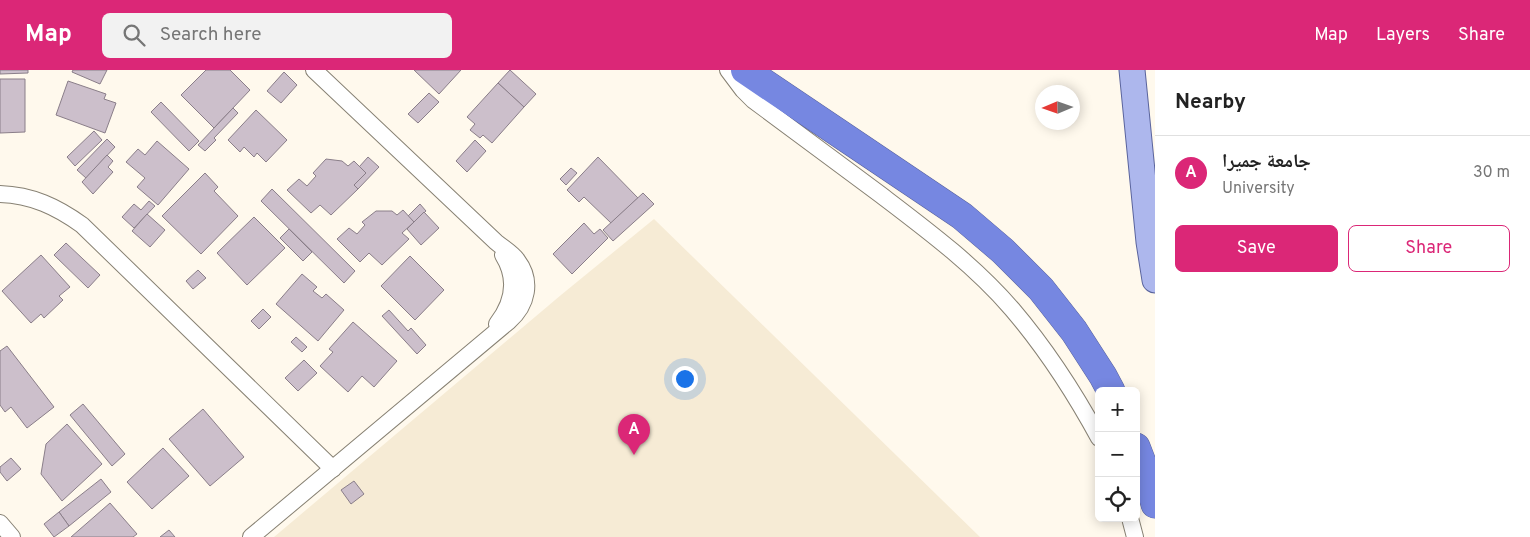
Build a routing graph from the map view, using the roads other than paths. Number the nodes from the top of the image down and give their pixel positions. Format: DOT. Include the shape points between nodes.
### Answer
graph roads {
  1 [pos="314,70"];
  2 [pos="728,70"];
  3 [pos="745,70"];
  4 [pos="1132,70"];
  5 [pos="0,194"];
  6 [pos="1155,280"];
  7 [pos="1109,387"];
  8 [pos="1096,432"];
  9 [pos="1140,457"];
  10 [pos="333,469"];
  11 [pos="1155,504"];
  12 [pos="1131,522"];
  13 [pos="0,523"];
  14 [pos="12,537"];
  15 [pos="251,537"];
  16 [pos="1135,537"];
  1 -- 10 [label="street" via="516,259 526,280 524,303 518,313"];
  2 -- 8 [label="street" via="753,100 923,226 969,265 1011,308 1049,355"];
  3 -- 7 [label="highway" via="962,216 1003,250 1041,289 1074,331"];
  4 -- 6 [label="main road"];
  5 -- 10 [label="street" via="47,203 82,226"];
  9 -- 11 [label="highway"];
  10 -- 15 [label="street"];
  12 -- 16 [label="street"];
  13 -- 14 [label="street"];
}
